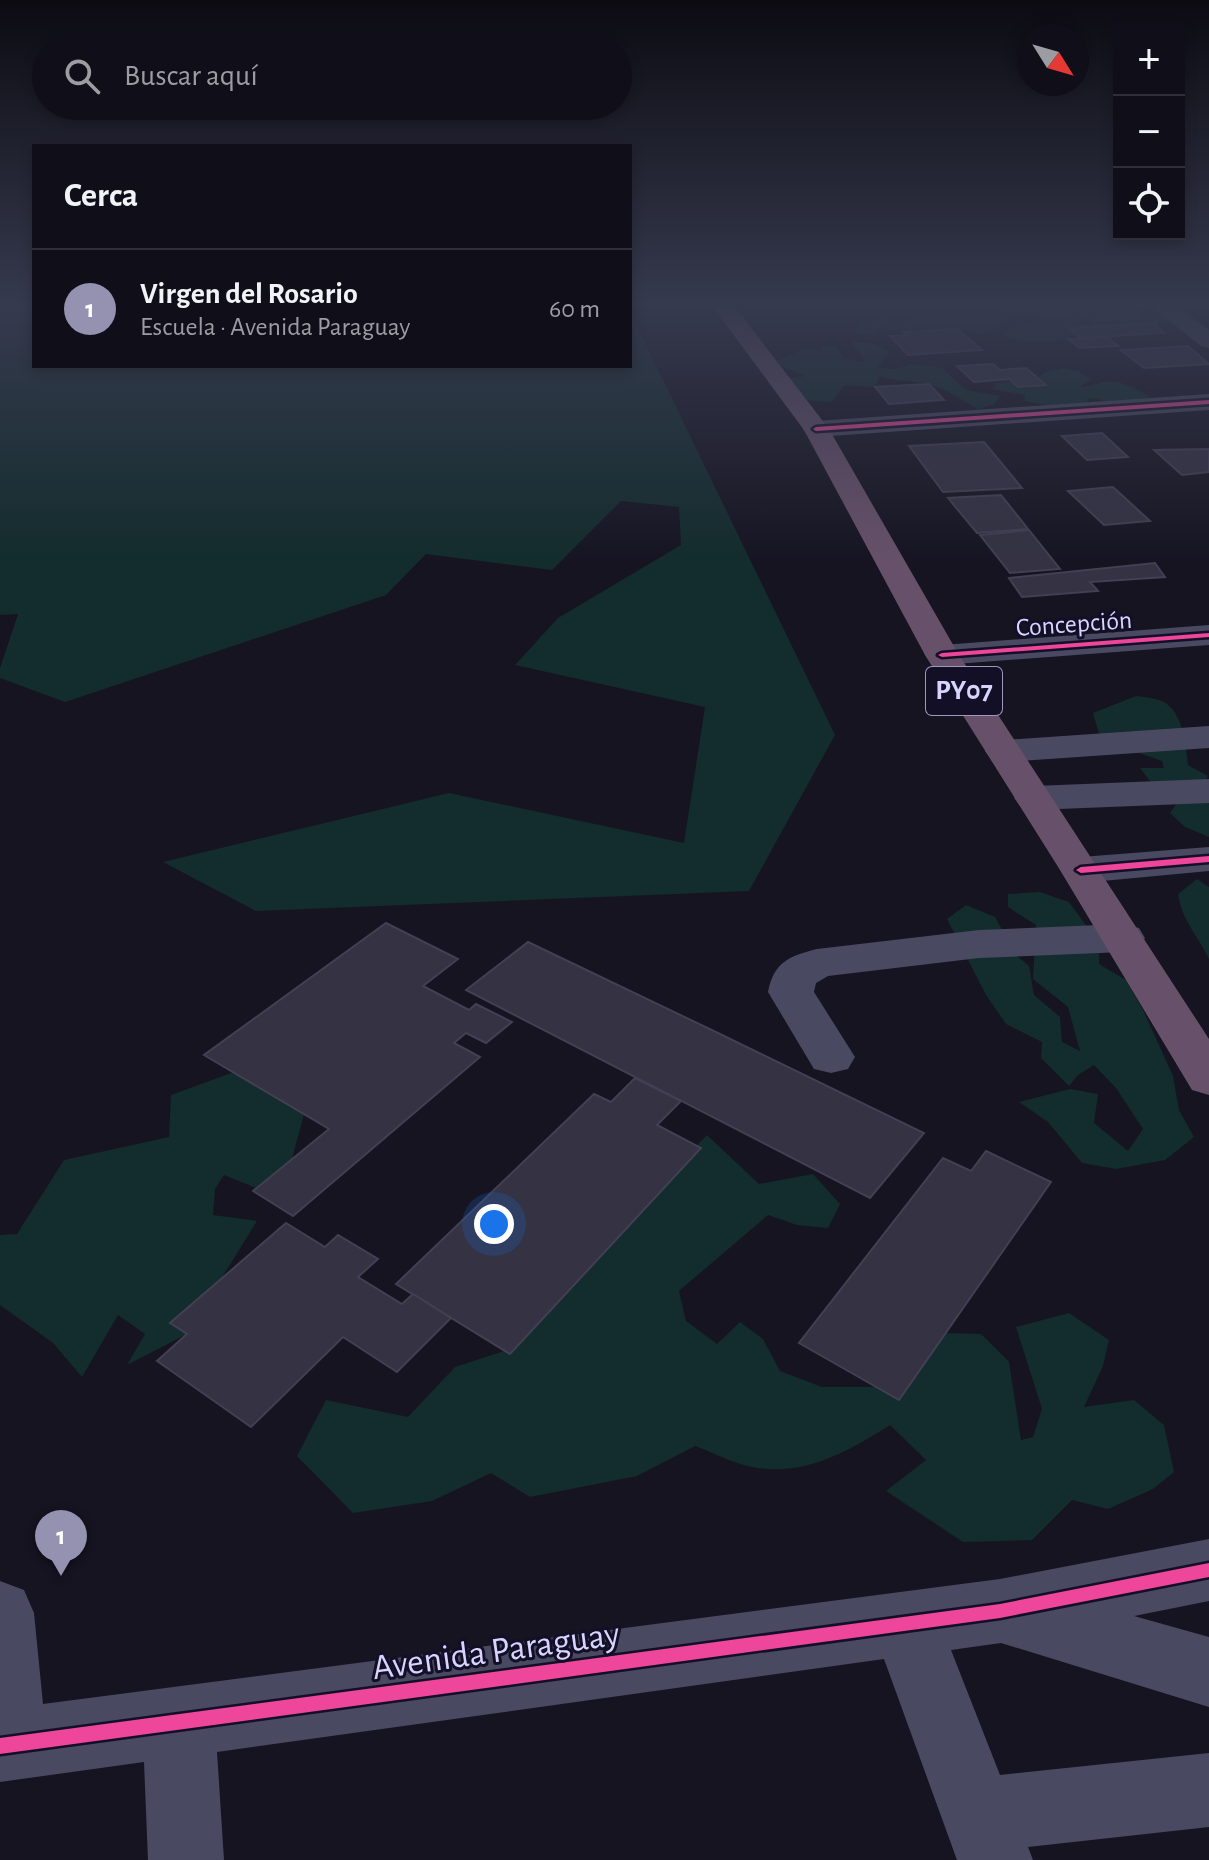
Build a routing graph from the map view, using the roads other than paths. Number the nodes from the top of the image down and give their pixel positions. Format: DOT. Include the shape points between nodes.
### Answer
graph roads {
  1 [pos="786,390"];
  2 [pos="1209,402"];
  3 [pos="816,429"];
  4 [pos="1209,635"];
  5 [pos="942,655"];
  6 [pos="1209,737"];
  7 [pos="1004,751"];
  8 [pos="1209,791"];
  9 [pos="1034,798"];
  10 [pos="1209,859"];
  11 [pos="1081,870"];
  12 [pos="1123,938"];
  13 [pos="831,1057"];
  14 [pos="1209,1078"];
  15 [pos="1209,1570"];
  16 [pos="1000,1611"];
  17 [pos="0,1613"];
  18 [pos="906,1624"];
  19 [pos="1209,1672"];
  20 [pos="179,1722"];
  21 [pos="5,1746"];
  22 [pos="1209,1790"];
  23 [pos="987,1838"];
  24 [pos="186,1860"];
  1 -- 3 [label="highway, PY07"];
  2 -- 3 [label="street"];
  3 -- 5 [label="highway, PY07"];
  4 -- 5 [label="street, Concepción"];
  5 -- 7 [label="highway, PY07"];
  6 -- 7 [label="street"];
  7 -- 9 [label="highway, PY07"];
  8 -- 9 [label="street"];
  9 -- 11 [label="highway, PY07"];
  10 -- 11 [label="street"];
  11 -- 12 [label="highway, PY07"];
  12 -- 13 [label="street" via="979,944 817,963 794,976 791,992"];
  12 -- 14 [label="highway, PY07"];
  15 -- 16 [label="street, Avenida Paraguay"];
  16 -- 18 [label="street, Avenida Paraguay"];
  16 -- 19 [label="street"];
  17 -- 21 [label="street"];
  18 -- 20 [label="street, Avenida Paraguay"];
  18 -- 23 [label="street"];
  20 -- 21 [label="street, Avenida Paraguay"];
  20 -- 24 [label="street"];
  22 -- 23 [label="street"];
}
